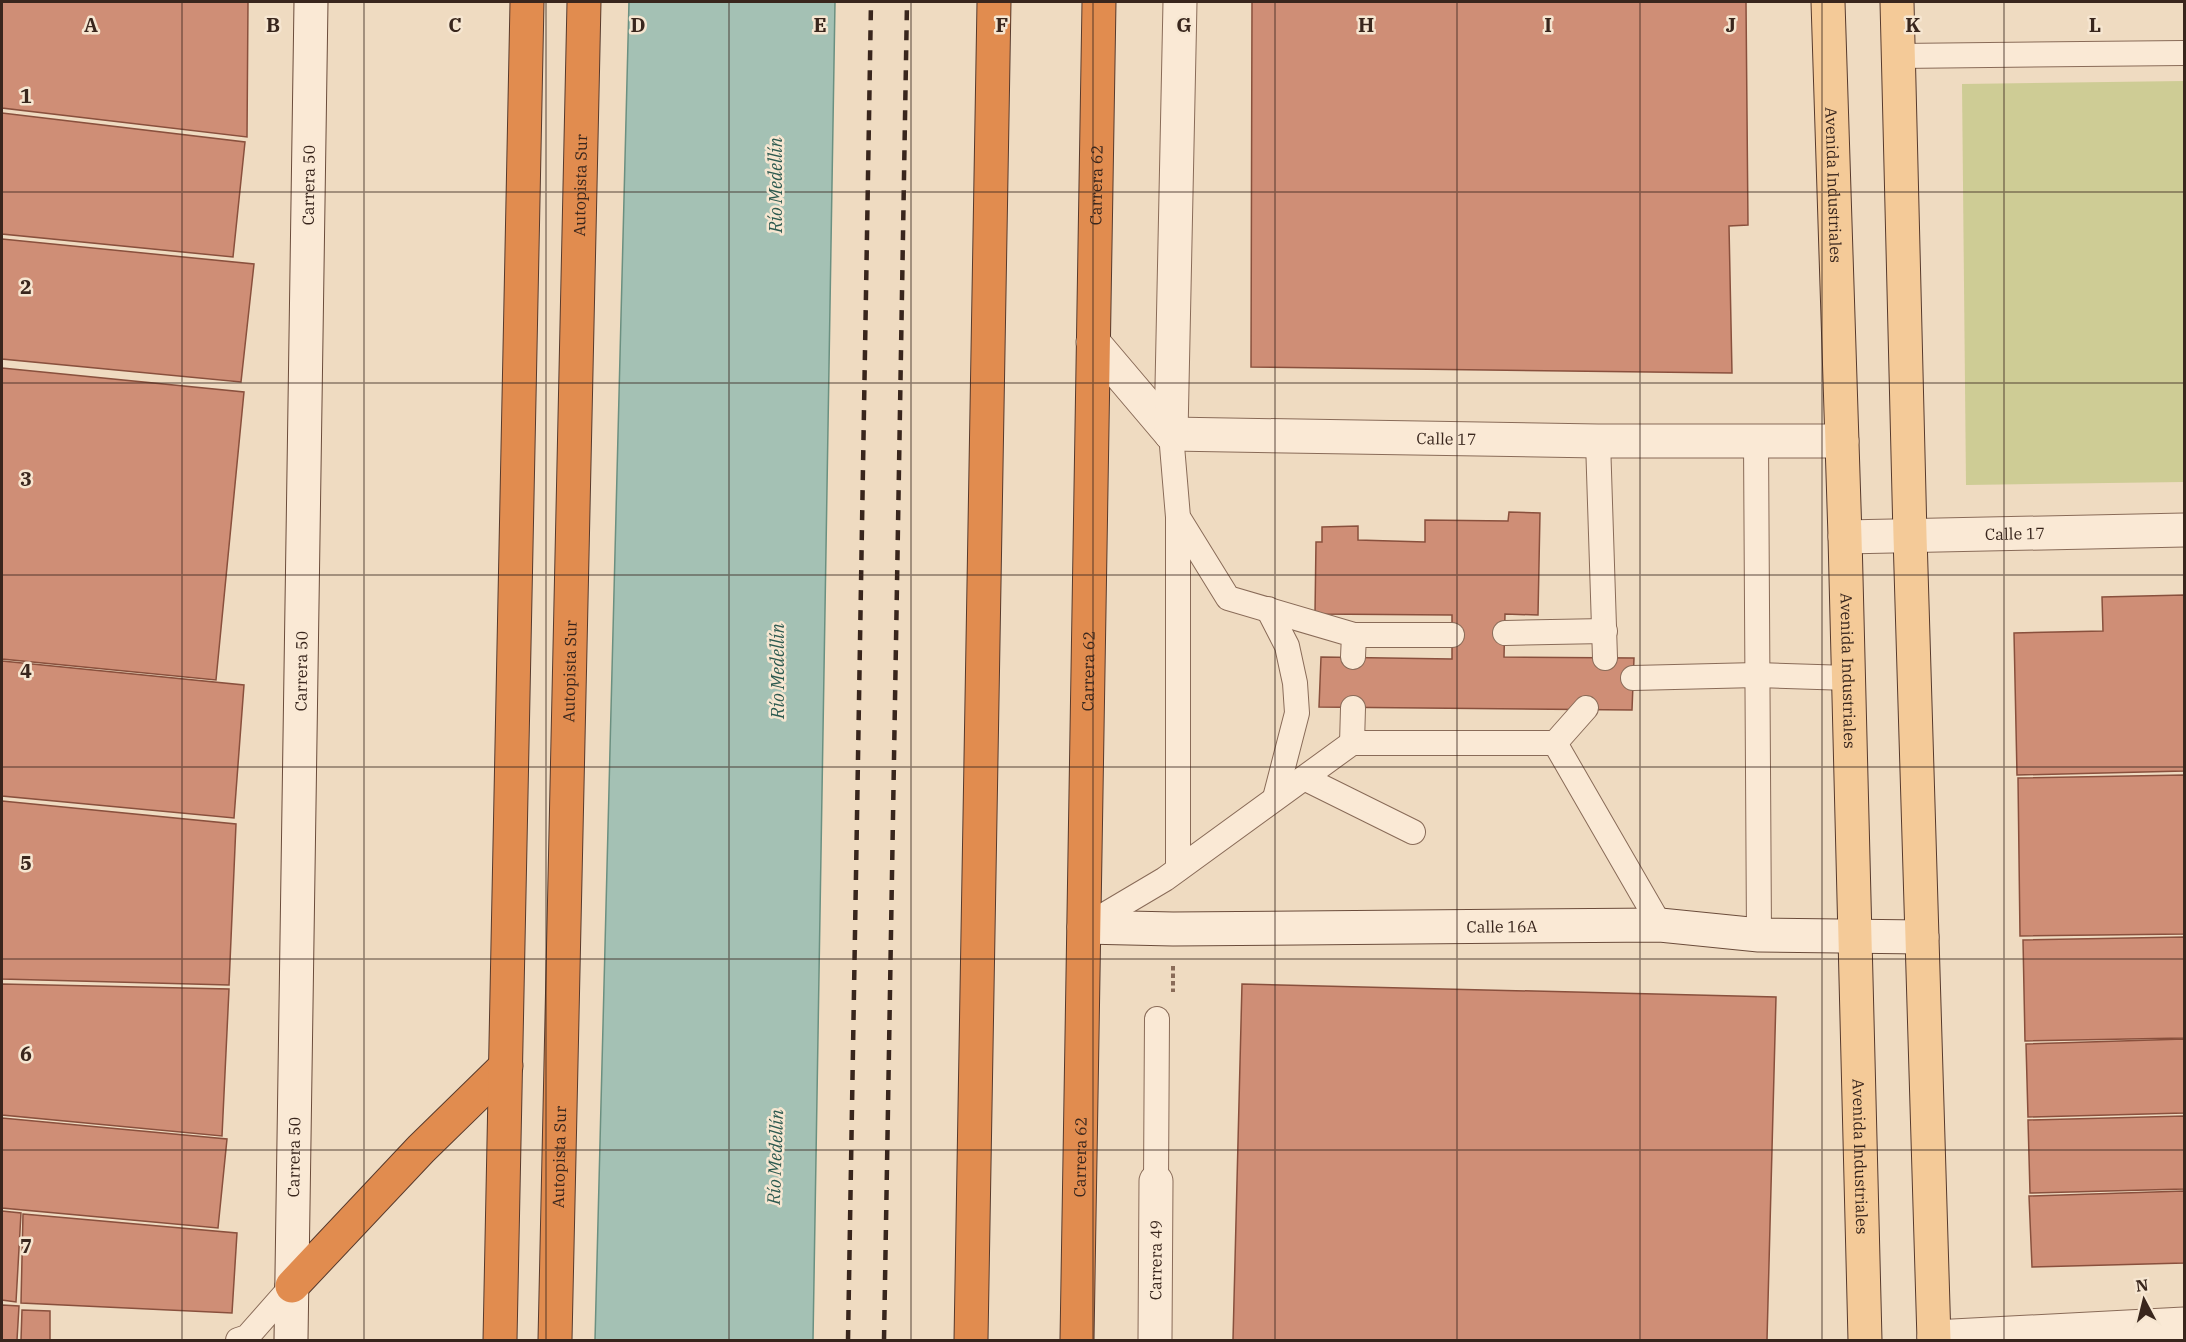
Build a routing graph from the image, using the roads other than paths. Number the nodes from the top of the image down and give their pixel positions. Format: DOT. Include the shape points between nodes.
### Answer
graph roads {
  1 [pos="311,2"];
  2 [pos="527,2"];
  3 [pos="584,2"];
  4 [pos="994,2"];
  5 [pos="1099,2"];
  6 [pos="1180,2"];
  7 [pos="1827,2"];
  8 [pos="1897,2"];
  9 [pos="2184,52"];
  10 [pos="1899,56"];
  11 [pos="1094,342"];
  12 [pos="1171,434"];
  13 [pos="1598,441"];
  14 [pos="1756,441"];
  15 [pos="1842,441"];
  16 [pos="1178,517"];
  17 [pos="2184,530"];
  18 [pos="1910,536"];
  19 [pos="1845,537"];
  20 [pos="1268,609"];
  21 [pos="1605,631"];
  22 [pos="1505,633"];
  23 [pos="1452,635"];
  24 [pos="1605,658"];
  25 [pos="1757,675"];
  26 [pos="1633,678"];
  27 [pos="1849,678"];
  28 [pos="1353,708"];
  29 [pos="1586,708"];
  30 [pos="1352,743"];
  31 [pos="1555,743"];
  32 [pos="1304,778"];
  33 [pos="1275,798"];
  34 [pos="1413,832"];
  35 [pos="1178,869"];
  36 [pos="1660,925"];
  37 [pos="1084,927"];
  38 [pos="1759,935"];
  39 [pos="1922,937"];
  40 [pos="1856,938"];
  41 [pos="1157,1019"];
  42 [pos="506,1066"];
  43 [pos="1156,1181"];
  44 [pos="292,1286"];
  45 [pos="2184,1324"];
  46 [pos="1934,1339"];
  47 [pos="238,1341"];
  48 [pos="291,1341"];
  49 [pos="500,1341"];
  50 [pos="555,1341"];
  51 [pos="972,1341"];
  52 [pos="1077,1341"];
  53 [pos="1155,1341"];
  54 [pos="1865,1341"];
  1 -- 44 [label="street, Carrera 50"];
  2 -- 42 [label="highway"];
  3 -- 50 [label="highway, Autopista Sur"];
  4 -- 51 [label="highway"];
  5 -- 11 [label="highway, Carrera 62"];
  6 -- 12 [label="street"];
  7 -- 15 [label="main road, Avenida Industriales"];
  8 -- 10 [label="main road"];
  9 -- 10 [label="lane"];
  10 -- 18 [label="main road"];
  11 -- 12 [label="street"];
  11 -- 37 [label="highway, Carrera 62"];
  12 -- 13 [label="street, Calle 17"];
  12 -- 16 [label="lane"];
  13 -- 14 [label="street, Calle 17"];
  13 -- 21 [label="lane"];
  14 -- 15 [label="street, Calle 17"];
  14 -- 25 [label="lane"];
  15 -- 19 [label="main road, Avenida Industriales"];
  16 -- 20 [label="lane" via="1228,598"];
  16 -- 35 [label="lane"];
  17 -- 18 [label="street, Calle 17"];
  18 -- 19 [label="street, Calle 17"];
  18 -- 39 [label="main road"];
  19 -- 27 [label="main road, Avenida Industriales"];
  20 -- 23 [label="lane" via="1354,646"];
  20 -- 33 [label="lane" via="1287,646 1297,713"];
  21 -- 22 [label="lane"];
  21 -- 24 [label="lane"];
  25 -- 26 [label="lane"];
  25 -- 27 [label="lane"];
  25 -- 38 [label="lane"];
  27 -- 40 [label="main road, Avenida Industriales"];
  28 -- 30 [label="lane"];
  29 -- 31 [label="lane"];
  30 -- 31 [label="lane"];
  30 -- 32 [label="lane"];
  31 -- 36 [label="lane"];
  32 -- 33 [label="lane"];
  32 -- 34 [label="lane"];
  33 -- 35 [label="lane"];
  35 -- 37 [label="lane"];
  36 -- 37 [label="street, Calle 16A"];
  36 -- 38 [label="street, Calle 16A"];
  37 -- 52 [label="highway, Carrera 62"];
  38 -- 40 [label="street, Calle 16A"];
  39 -- 40 [label="street, Calle 16A"];
  39 -- 46 [label="main road"];
  40 -- 54 [label="main road, Avenida Industriales"];
  41 -- 43 [label="lane"];
  42 -- 44 [label="highway" via="421,1149"];
  42 -- 49 [label="highway"];
  43 -- 53 [label="street, Carrera 49"];
  44 -- 47 [label="lane" via="247,1337"];
  44 -- 48 [label="street, Carrera 50"];
  45 -- 46 [label="street"];
}
